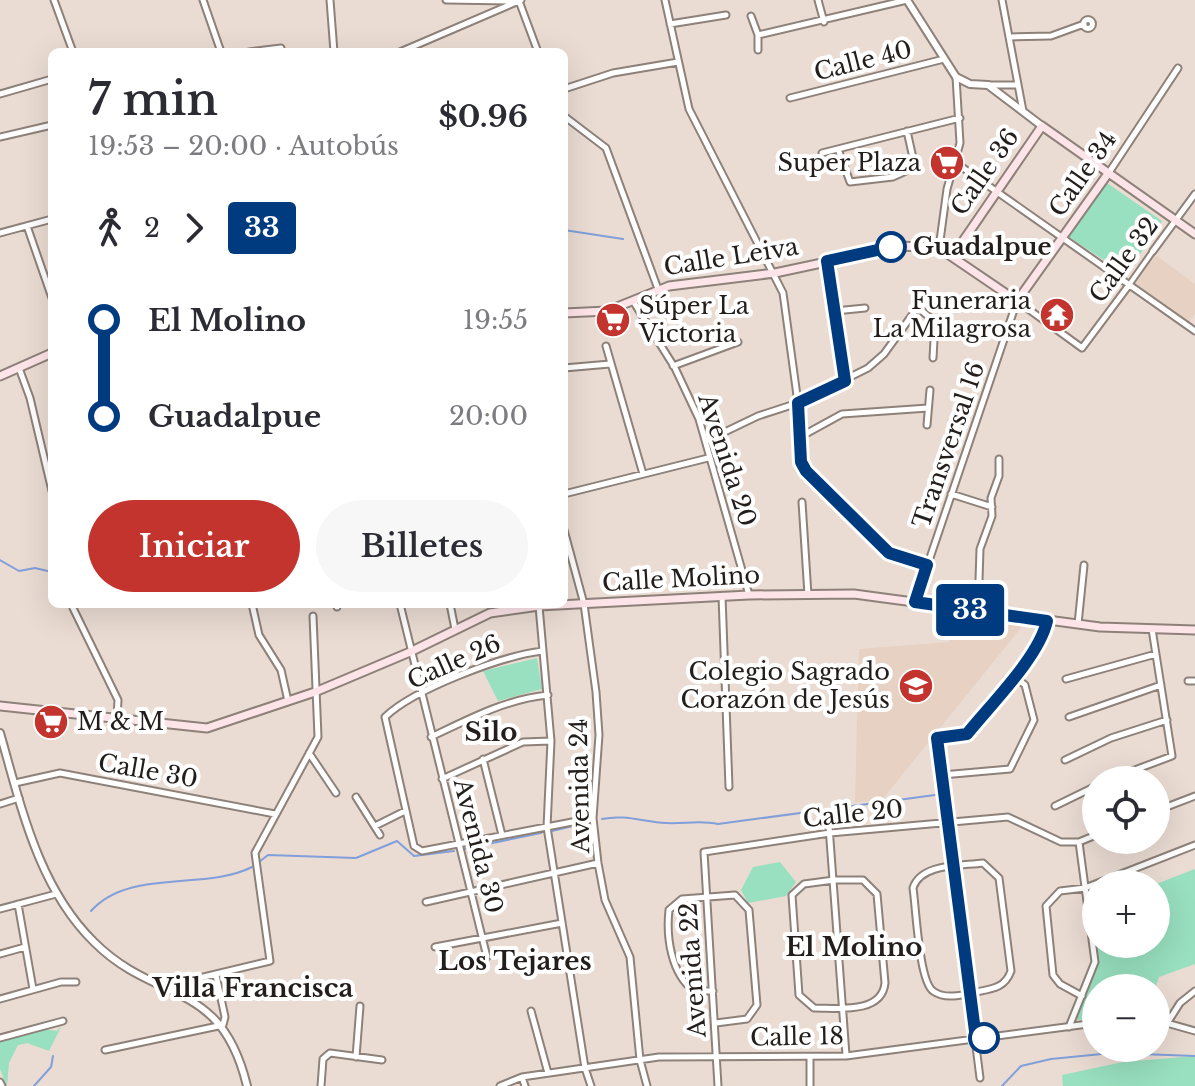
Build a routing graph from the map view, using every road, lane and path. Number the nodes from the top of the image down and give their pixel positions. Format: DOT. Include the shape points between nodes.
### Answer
graph roads {
  1 [pos="54,0"];
  2 [pos="203,0"];
  3 [pos="330,0"];
  4 [pos="446,0"];
  5 [pos="520,0"];
  6 [pos="665,0"];
  7 [pos="818,0"];
  8 [pos="907,0"];
  9 [pos="1002,0"];
  10 [pos="726,15"];
  11 [pos="751,16"];
  12 [pos="824,22"];
  13 [pos="670,24"];
  14 [pos="1084,24"];
  15 [pos="758,35"];
  16 [pos="1010,37"];
  17 [pos="72,48"];
  18 [pos="220,48"];
  19 [pos="334,48"];
  20 [pos="409,48"];
  21 [pos="537,48"];
  22 [pos="758,50"];
  23 [pos="944,59"];
  24 [pos="678,62"];
  25 [pos="1178,68"];
  26 [pos="956,77"];
  27 [pos="48,80"];
  28 [pos="988,85"];
  29 [pos="1018,85"];
  30 [pos="568,88"];
  31 [pos="0,94"];
  32 [pos="790,98"];
  33 [pos="1023,111"];
  34 [pos="960,118"];
  35 [pos="568,119"];
  36 [pos="48,126"];
  37 [pos="1042,126"];
  38 [pos="907,131"];
  39 [pos="0,137"];
  40 [pos="838,149"];
  41 [pos="822,153"];
  42 [pos="956,163"];
  43 [pos="1107,175"];
  44 [pos="996,191"];
  45 [pos="1195,194"];
  46 [pos="48,220"];
  47 [pos="1176,220"];
  48 [pos="27,226"];
  49 [pos="0,233"];
  50 [pos="1195,234"];
  51 [pos="1062,238"];
  52 [pos="961,242"];
  53 [pos="939,248"];
  54 [pos="1153,251"];
  55 [pos="952,257"];
  56 [pos="827,261"];
  57 [pos="775,273"];
  58 [pos="1129,285"];
  59 [pos="48,286"];
  60 [pos="658,289"];
  61 [pos="633,301"];
  62 [pos="1017,301"];
  63 [pos="865,308"];
  64 [pos="835,311"];
  65 [pos="568,313"];
  66 [pos="1195,330"];
  67 [pos="738,342"];
  68 [pos="606,346"];
  69 [pos="48,355"];
  70 [pos="933,358"];
  71 [pos="610,364"];
  72 [pos="673,366"];
  73 [pos="19,368"];
  74 [pos="568,368"];
  75 [pos="0,376"];
  76 [pos="845,381"];
  77 [pos="930,390"];
  78 [pos="798,403"];
  79 [pos="928,408"];
  80 [pos="927,425"];
  81 [pos="800,437"];
  82 [pos="706,441"];
  83 [pos="708,458"];
  84 [pos="999,459"];
  85 [pos="48,474"];
  86 [pos="643,474"];
  87 [pos="568,493"];
  88 [pos="951,494"];
  89 [pos="802,502"];
  90 [pos="992,507"];
  91 [pos="568,545"];
  92 [pos="927,565"];
  93 [pos="1084,565"];
  94 [pos="749,595"];
  95 [pos="722,596"];
  96 [pos="808,596"];
  97 [pos="915,602"];
  98 [pos="584,604"];
  99 [pos="568,605"];
  100 [pos="73,608"];
  101 [pos="253,608"];
  102 [pos="401,608"];
  103 [pos="451,608"];
  104 [pos="525,608"];
  105 [pos="539,608"];
  106 [pos="978,611"];
  107 [pos="313,616"];
  108 [pos="1047,621"];
  109 [pos="1078,624"];
  110 [pos="455,629"];
  111 [pos="1152,629"];
  112 [pos="1195,630"];
  113 [pos="542,651"];
  114 [pos="410,652"];
  115 [pos="1156,654"];
  116 [pos="1014,676"];
  117 [pos="1066,679"];
  118 [pos="1161,685"];
  119 [pos="315,692"];
  120 [pos="420,695"];
  121 [pos="548,695"];
  122 [pos="288,702"];
  123 [pos="0,706"];
  124 [pos="1069,717"];
  125 [pos="117,719"];
  126 [pos="1167,720"];
  127 [pos="0,733"];
  128 [pos="431,737"];
  129 [pos="551,741"];
  130 [pos="309,753"];
  131 [pos="483,759"];
  132 [pos="1065,760"];
  133 [pos="1145,766"];
  134 [pos="942,775"];
  135 [pos="442,779"];
  136 [pos="15,783"];
  137 [pos="729,787"];
  138 [pos="336,793"];
  139 [pos="1082,793"];
  140 [pos="1195,796"];
  141 [pos="356,797"];
  142 [pos="19,798"];
  143 [pos="0,804"];
  144 [pos="1055,806"];
  145 [pos="1170,806"];
  146 [pos="405,811"];
  147 [pos="828,813"];
  148 [pos="275,814"];
  149 [pos="593,818"];
  150 [pos="948,822"];
  151 [pos="375,826"];
  152 [pos="547,827"];
  153 [pos="830,833"];
  154 [pos="380,835"];
  155 [pos="502,835"];
  156 [pos="1082,841"];
  157 [pos="1079,842"];
  158 [pos="458,845"];
  159 [pos="1195,845"];
  160 [pos="704,852"];
  161 [pos="598,863"];
  162 [pos="954,867"];
  163 [pos="1083,870"];
  164 [pos="1131,870"];
  165 [pos="554,873"];
  166 [pos="834,880"];
  167 [pos="1082,888"];
  168 [pos="470,892"];
  169 [pos="56,894"];
  170 [pos="705,896"];
  171 [pos="426,902"];
  172 [pos="18,904"];
  173 [pos="0,909"];
  174 [pos="562,923"];
  175 [pos="482,937"];
  176 [pos="25,947"];
  177 [pos="435,947"];
  178 [pos="0,954"];
  179 [pos="487,957"];
  180 [pos="216,975"];
  181 [pos="76,982"];
  182 [pos="166,986"];
  183 [pos="33,989"];
  184 [pos="713,991"];
  185 [pos="1195,991"];
  186 [pos="970,993"];
  187 [pos="1082,996"];
  188 [pos="0,999"];
  189 [pos="360,1006"];
  190 [pos="842,1008"];
  191 [pos="531,1011"];
  192 [pos="1170,1019"];
  193 [pos="63,1021"];
  194 [pos="716,1023"];
  195 [pos="1170,1023"];
  196 [pos="223,1025"];
  197 [pos="1082,1025"];
  198 [pos="1069,1027"];
  199 [pos="1195,1031"];
  200 [pos="0,1038"];
  201 [pos="976,1039"];
  202 [pos="105,1050"];
  203 [pos="846,1056"];
  204 [pos="356,1057"];
  205 [pos="717,1057"];
  206 [pos="810,1057"];
  207 [pos="382,1060"];
  208 [pos="640,1060"];
  209 [pos="585,1068"];
  210 [pos="548,1073"];
  211 [pos="522,1077"];
  212 [pos="980,1078"];
  213 [pos="247,1086"];
  214 [pos="321,1086"];
  215 [pos="500,1086"];
  216 [pos="525,1086"];
  217 [pos="591,1086"];
  218 [pos="647,1086"];
  219 [pos="718,1086"];
  220 [pos="810,1086"];
  1 -- 17 [label="street"];
  2 -- 18 [label="street"];
  3 -- 19 [label="street"];
  4 -- 5 [label="street"];
  5 -- 20 [label="street"];
  5 -- 21 [label="street"];
  6 -- 13 [label="street"];
  7 -- 12 [label="street"];
  8 -- 12 [label="street"];
  8 -- 23 [label="street"];
  9 -- 16 [label="street"];
  10 -- 13 [label="street"];
  11 -- 15 [label="street"];
  12 -- 15 [label="street"];
  13 -- 24 [label="street"];
  14 -- 16 [label="street" via="1051,36"];
  15 -- 22 [label="street"];
  16 -- 29 [label="street"];
  23 -- 26 [label="street"];
  23 -- 32 [label="street, Calle 40"];
  24 -- 30 [label="street" via="613,73"];
  24 -- 57 [label="street" via="689,109"];
  25 -- 43 [label="street, Calle 34"];
  26 -- 28 [label="street"];
  26 -- 34 [label="street"];
  27 -- 31 [label="street"];
  28 -- 29 [label="street"];
  28 -- 33 [label="street"];
  29 -- 33 [label="street"];
  33 -- 37 [label="street"];
  34 -- 38 [label="street"];
  34 -- 42 [label="street"];
  35 -- 60 [label="street" via="606,148"];
  36 -- 39 [label="street"];
  37 -- 43 [label="main road"];
  37 -- 44 [label="main road, Calle 36"];
  38 -- 40 [label="street"];
  38 -- 40 [label="street" via="916,163 913,170 893,177 851,185"];
  40 -- 41 [label="street"];
  42 -- 44 [label="street"];
  42 -- 53 [label="street"];
  43 -- 47 [label="main road"];
  43 -- 51 [label="main road, Calle 34"];
  44 -- 51 [label="street"];
  44 -- 52 [label="main road, Calle 36"];
  45 -- 47 [label="street, Calle 32"];
  46 -- 48 [label="street"];
  47 -- 50 [label="main road"];
  47 -- 54 [label="street, Calle 32"];
  48 -- 49 [label="street"];
  48 -- 59 [label="street"];
  51 -- 58 [label="street"];
  51 -- 62 [label="main road, Calle 34"];
  52 -- 53 [label="street, Calle 36"];
  52 -- 55 [label="main road, Calle 36"];
  53 -- 55 [label="main road"];
  53 -- 56 [label="main road, Calle Leiva" via="891,247"];
  54 -- 58 [label="street, Calle 32"];
  55 -- 62 [label="main road"];
  56 -- 57 [label="main road, Calle Leiva"];
  56 -- 64 [label="street"];
  57 -- 60 [label="main road, Calle Leiva"];
  57 -- 78 [label="street" via="783,293"];
  58 -- 62 [label="street, Calle 32" via="1082,348"];
  58 -- 66 [label="street"];
  60 -- 61 [label="main road, Calle Leiva"];
  61 -- 65 [label="main road, Calle Leiva" via="607,311"];
  61 -- 72 [label="street, Avenida 20"];
  62 -- 88 [label="street, Transversal 16"];
  63 -- 64 [label="street"];
  64 -- 76 [label="street"];
  67 -- 72 [label="street"];
  68 -- 71 [label="street"];
  69 -- 73 [label="main road"];
  70 -- 76 [label="street" via="935,322 919,310 884,354"];
  71 -- 74 [label="street"];
  71 -- 86 [label="street"];
  72 -- 82 [label="street, Avenida 20"];
  73 -- 75 [label="main road"];
  73 -- 85 [label="street"];
  76 -- 78 [label="street"];
  77 -- 79 [label="street"];
  78 -- 81 [label="street"];
  78 -- 82 [label="street"];
  79 -- 80 [label="street"];
  79 -- 81 [label="street" via="842,414"];
  81 -- 92 [label="street" via="806,471 889,553"];
  82 -- 83 [label="street, Avenida 20"];
  83 -- 86 [label="street"];
  83 -- 94 [label="street, Avenida 20"];
  84 -- 90 [label="street"];
  86 -- 87 [label="street"];
  88 -- 90 [label="street"];
  88 -- 92 [label="street, Transversal 16"];
  89 -- 96 [label="street"];
  90 -- 106 [label="street" via="980,549"];
  91 -- 98 [label="street, Avenida 24"];
  92 -- 97 [label="street, Transversal 16"];
  93 -- 109 [label="street"];
  94 -- 95 [label="main road, Calle Molino"];
  94 -- 96 [label="main road, Calle Molino"];
  95 -- 98 [label="main road, Calle Molino"];
  95 -- 137 [label="street"];
  96 -- 97 [label="main road, Calle Molino" via="854,594"];
  97 -- 106 [label="main road, Calle Molino"];
  98 -- 99 [label="main road, Calle Molino"];
  98 -- 149 [label="street, Avenida 24" via="599,735"];
  100 -- 125 [label="street" via="118,700"];
  101 -- 122 [label="street" via="259,635 281,670"];
  102 -- 114 [label="street, Avenida 30"];
  103 -- 110 [label="street"];
  104 -- 110 [label="main road, Calle Molino" via="490,613"];
  105 -- 113 [label="street"];
  106 -- 108 [label="main road, Calle Molino"];
  107 -- 119 [label="street"];
  108 -- 109 [label="main road, Calle Molino"];
  108 -- 116 [label="street" via="1044,634"];
  109 -- 111 [label="main road, Calle Molino"];
  110 -- 114 [label="main road, Calle Molino"];
  111 -- 112 [label="main road, Calle Molino"];
  111 -- 115 [label="street"];
  113 -- 120 [label="street, Calle 26" via="490,663"];
  113 -- 121 [label="street"];
  114 -- 119 [label="main road, Calle Molino"];
  114 -- 120 [label="street, Avenida 30"];
  115 -- 117 [label="street"];
  115 -- 118 [label="street"];
  116 -- 134 [label="street" via="967,734 937,738"];
  116 -- 134 [label="street" via="1025,685 1034,720 1010,769"];
  118 -- 124 [label="street"];
  118 -- 126 [label="street"];
  119 -- 122 [label="main road, Calle Molino"];
  119 -- 130 [label="street" via="319,728"];
  120 -- 128 [label="street, Avenida 30"];
  120 -- 146 [label="street, Calle 26" via="385,717"];
  121 -- 128 [label="street" via="498,705"];
  121 -- 129 [label="street"];
  122 -- 125 [label="main road, Calle Molino" via="207,728"];
  123 -- 125 [label="main road, Calle Molino"];
  126 -- 132 [label="street"];
  126 -- 133 [label="street" via="1172,756"];
  127 -- 136 [label="street"];
  128 -- 135 [label="street, Avenida 30"];
  129 -- 131 [label="street" via="523,742"];
  129 -- 152 [label="street"];
  130 -- 138 [label="street"];
  130 -- 148 [label="street"];
  131 -- 135 [label="street"];
  131 -- 155 [label="street"];
  134 -- 150 [label="street"];
  135 -- 158 [label="street, Avenida 30"];
  136 -- 142 [label="street"];
  136 -- 148 [label="street, Calle 30" via="60,773"];
  139 -- 144 [label="street"];
  140 -- 145 [label="street"];
  141 -- 151 [label="street"];
  142 -- 143 [label="street"];
  142 -- 169 [label="street"];
  146 -- 151 [label="street"];
  146 -- 158 [label="street" via="418,851"];
  147 -- 153 [label="street"];
  148 -- 180 [label="street" via="255,853 270,961"];
  149 -- 152 [label="street"];
  149 -- 161 [label="street, Avenida 24"];
  150 -- 153 [label="street, Calle 20"];
  150 -- 157 [label="street, Calle 20" via="1008,817 1052,839"];
  150 -- 162 [label="street"];
  151 -- 154 [label="street"];
  152 -- 155 [label="street"];
  152 -- 165 [label="street"];
  153 -- 160 [label="street, Calle 20"];
  153 -- 166 [label="street"];
  155 -- 158 [label="street"];
  156 -- 157 [label="street"];
  157 -- 163 [label="street"];
  158 -- 168 [label="street, Avenida 30"];
  159 -- 164 [label="street"];
  160 -- 170 [label="street, Avenida 22"];
  161 -- 165 [label="street"];
  161 -- 208 [label="street, Avenida 24" via="605,900 630,957"];
  162 -- 186 [label="street"];
  162 -- 186 [label="street" via="983,863 995,871 1011,971 997,988"];
  162 -- 186 [label="street" via="928,870 913,888 931,990 946,996"];
  165 -- 168 [label="street"];
  165 -- 174 [label="street"];
  166 -- 190 [label="street"];
  166 -- 190 [label="street" via="863,880 875,889 885,983 882,996 871,1004"];
  166 -- 190 [label="street" via="797,888 792,895 799,995 814,1008"];
  167 -- 187 [label="street" via="1060,891 1046,906 1053,975"];
  168 -- 171 [label="street"];
  168 -- 175 [label="street, Avenida 30"];
  169 -- 172 [label="street"];
  169 -- 182 [label="street" via="96,945"];
  170 -- 184 [label="street, Avenida 22"];
  170 -- 184 [label="street" via="674,903 668,922 672,953 687,986"];
  170 -- 194 [label="street" via="735,895 747,904 757,1005 743,1021"];
  172 -- 173 [label="street"];
  172 -- 176 [label="street"];
  174 -- 175 [label="street"];
  174 -- 209 [label="street"];
  175 -- 177 [label="street"];
  175 -- 179 [label="street, Avenida 30"];
  176 -- 178 [label="street"];
  176 -- 183 [label="street"];
  180 -- 182 [label="street"];
  180 -- 196 [label="street"];
  181 -- 183 [label="street"];
  182 -- 196 [label="street"];
  183 -- 188 [label="street"];
  184 -- 194 [label="street, Avenida 22"];
  185 -- 192 [label="street"];
  186 -- 201 [label="street"];
  187 -- 198 [label="street"];
  189 -- 204 [label="street"];
  190 -- 203 [label="street"];
  191 -- 210 [label="street"];
  193 -- 200 [label="street"];
  194 -- 205 [label="street, Avenida 22"];
  195 -- 199 [label="street"];
  196 -- 202 [label="street"];
  196 -- 213 [label="street" via="237,1049"];
  197 -- 198 [label="street, Calle 18"];
  198 -- 201 [label="street, Calle 18"];
  201 -- 203 [label="street, Calle 18"];
  201 -- 212 [label="street"];
  203 -- 206 [label="street, Calle 18"];
  204 -- 207 [label="street"];
  204 -- 214 [label="street" via="326,1055"];
  205 -- 206 [label="street, Calle 18"];
  205 -- 208 [label="street, Calle 18"];
  205 -- 219 [label="street, Avenida 22"];
  206 -- 220 [label="street"];
  208 -- 209 [label="street, Calle 18"];
  208 -- 218 [label="street, Avenida 24"];
  209 -- 210 [label="street, Calle 18"];
  209 -- 217 [label="street"];
  210 -- 211 [label="street, Calle 18"];
  211 -- 215 [label="street, Calle 18"];
  211 -- 216 [label="street"];
}
